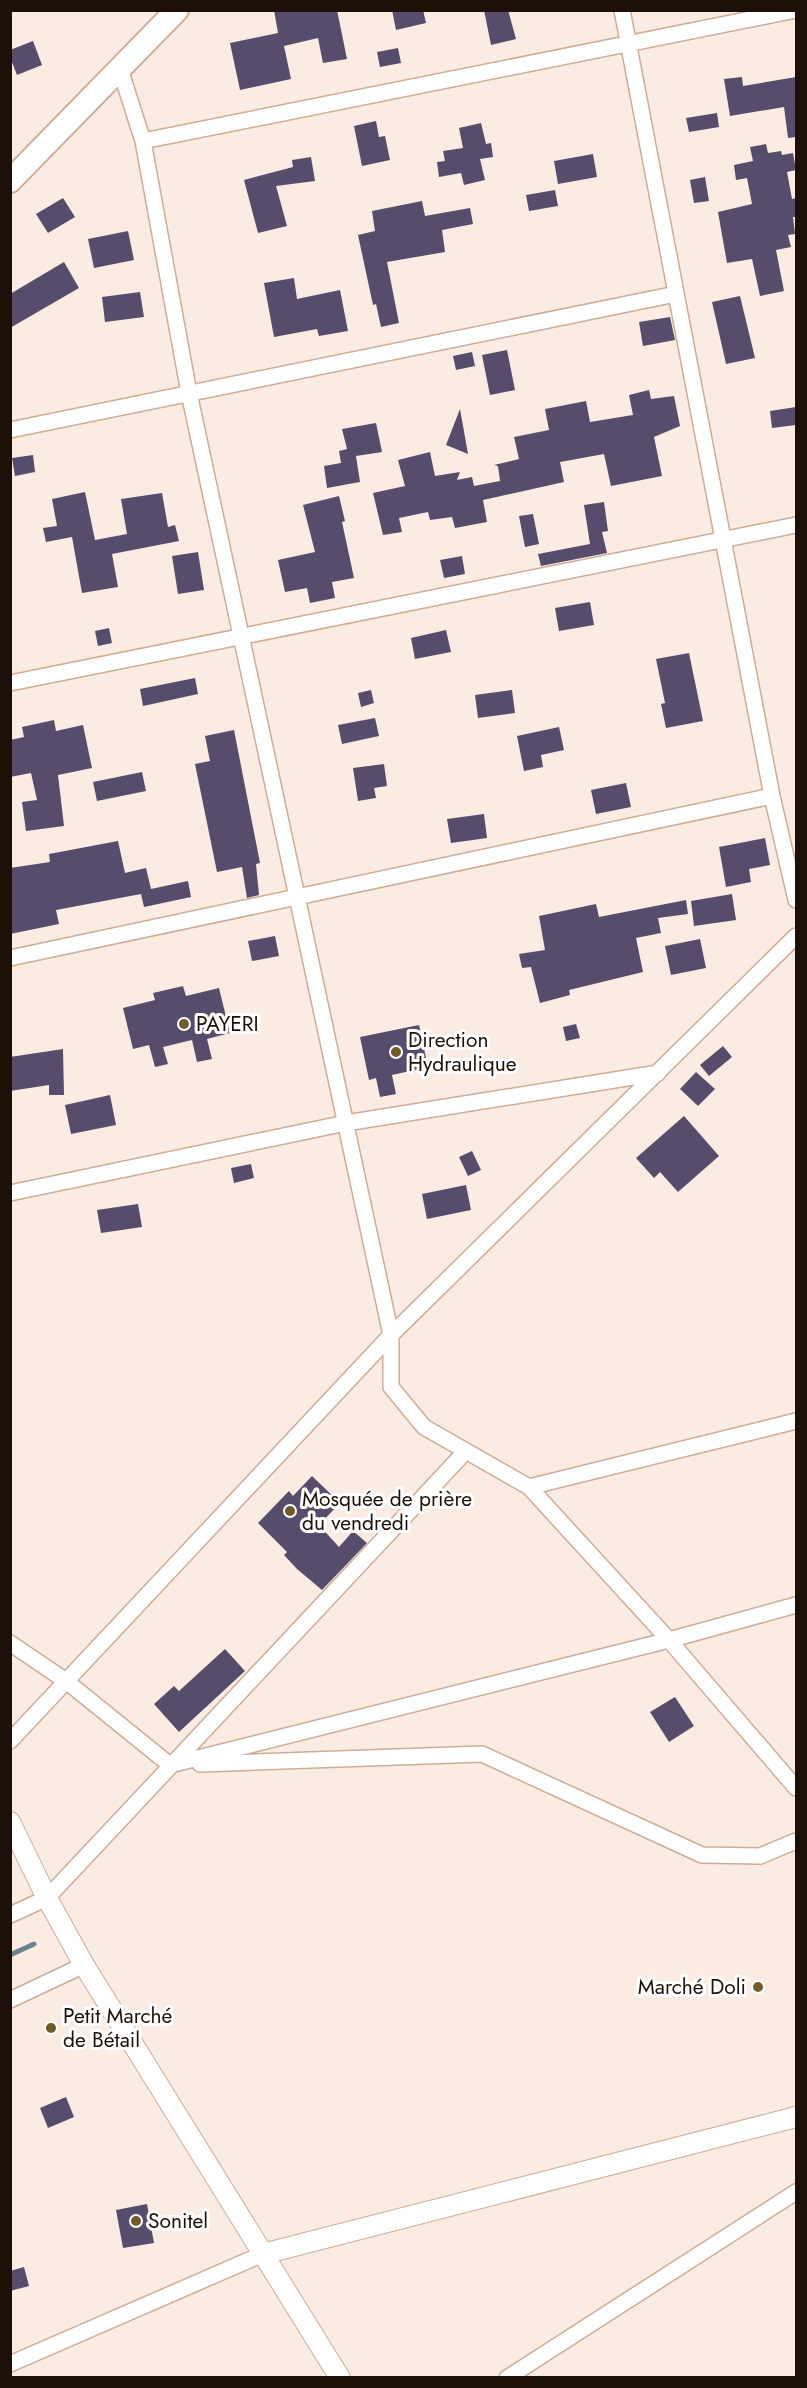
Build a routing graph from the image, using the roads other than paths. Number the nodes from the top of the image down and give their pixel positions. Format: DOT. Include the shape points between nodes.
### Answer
graph roads {
  1 [pos="177,10"];
  2 [pos="622,10"];
  3 [pos="796,10"];
  4 [pos="628,45"];
  5 [pos="120,69"];
  6 [pos="143,141"];
  7 [pos="34,156"];
  8 [pos="10,161"];
  9 [pos="10,181"];
  10 [pos="676,294"];
  11 [pos="189,393"];
  12 [pos="10,430"];
  13 [pos="796,525"];
  14 [pos="723,540"];
  15 [pos="242,636"];
  16 [pos="10,683"];
  17 [pos="772,796"];
  18 [pos="297,898"];
  19 [pos="796,900"];
  20 [pos="796,936"];
  21 [pos="10,958"];
  22 [pos="658,1073"];
  23 [pos="346,1123"];
  24 [pos="10,1192"];
  25 [pos="391,1335"];
  26 [pos="796,1421"];
  27 [pos="466,1451"];
  28 [pos="529,1487"];
  29 [pos="796,1605"];
  30 [pos="669,1640"];
  31 [pos="10,1643"];
  32 [pos="66,1681"];
  33 [pos="10,1741"];
  34 [pos="170,1765"];
  35 [pos="796,1788"];
  36 [pos="10,1822"];
  37 [pos="796,1841"];
  38 [pos="47,1899"];
  39 [pos="10,1915"];
  40 [pos="84,1965"];
  41 [pos="10,2000"];
  42 [pos="796,2117"];
  43 [pos="796,2192"];
  44 [pos="263,2254"];
  45 [pos="10,2364"];
  46 [pos="340,2378"];
  47 [pos="507,2378"];
  1 -- 5 [label="main road"];
  2 -- 4 [label="street"];
  3 -- 4 [label="street"];
  4 -- 6 [label="street"];
  4 -- 10 [label="street"];
  5 -- 6 [label="street"];
  5 -- 7 [label="main road"];
  6 -- 11 [label="street"];
  7 -- 8 [label="street"];
  7 -- 9 [label="main road"];
  10 -- 11 [label="street"];
  10 -- 14 [label="street"];
  11 -- 12 [label="street"];
  11 -- 15 [label="street"];
  13 -- 14 [label="street"];
  14 -- 15 [label="street"];
  14 -- 17 [label="street"];
  15 -- 16 [label="street"];
  15 -- 18 [label="street"];
  17 -- 18 [label="street"];
  17 -- 19 [label="street"];
  18 -- 21 [label="street"];
  18 -- 23 [label="street"];
  20 -- 22 [label="street"];
  22 -- 23 [label="street"];
  22 -- 25 [label="street"];
  23 -- 24 [label="street"];
  23 -- 25 [label="street"];
  25 -- 27 [label="street" via="391,1387 424,1427"];
  25 -- 32 [label="street"];
  26 -- 28 [label="street"];
  27 -- 28 [label="street"];
  27 -- 34 [label="street"];
  28 -- 30 [label="street"];
  29 -- 30 [label="street"];
  30 -- 34 [label="street"];
  30 -- 35 [label="street"];
  31 -- 32 [label="street"];
  32 -- 33 [label="street"];
  32 -- 34 [label="street"];
  34 -- 37 [label="street" via="482,1754 702,1855 760,1856"];
  34 -- 38 [label="street"];
  36 -- 38 [label="street"];
  38 -- 39 [label="street"];
  38 -- 40 [label="street"];
  40 -- 41 [label="street"];
  40 -- 44 [label="street"];
  42 -- 44 [label="street"];
  43 -- 47 [label="street"];
  44 -- 45 [label="street"];
  44 -- 46 [label="street"];
}
